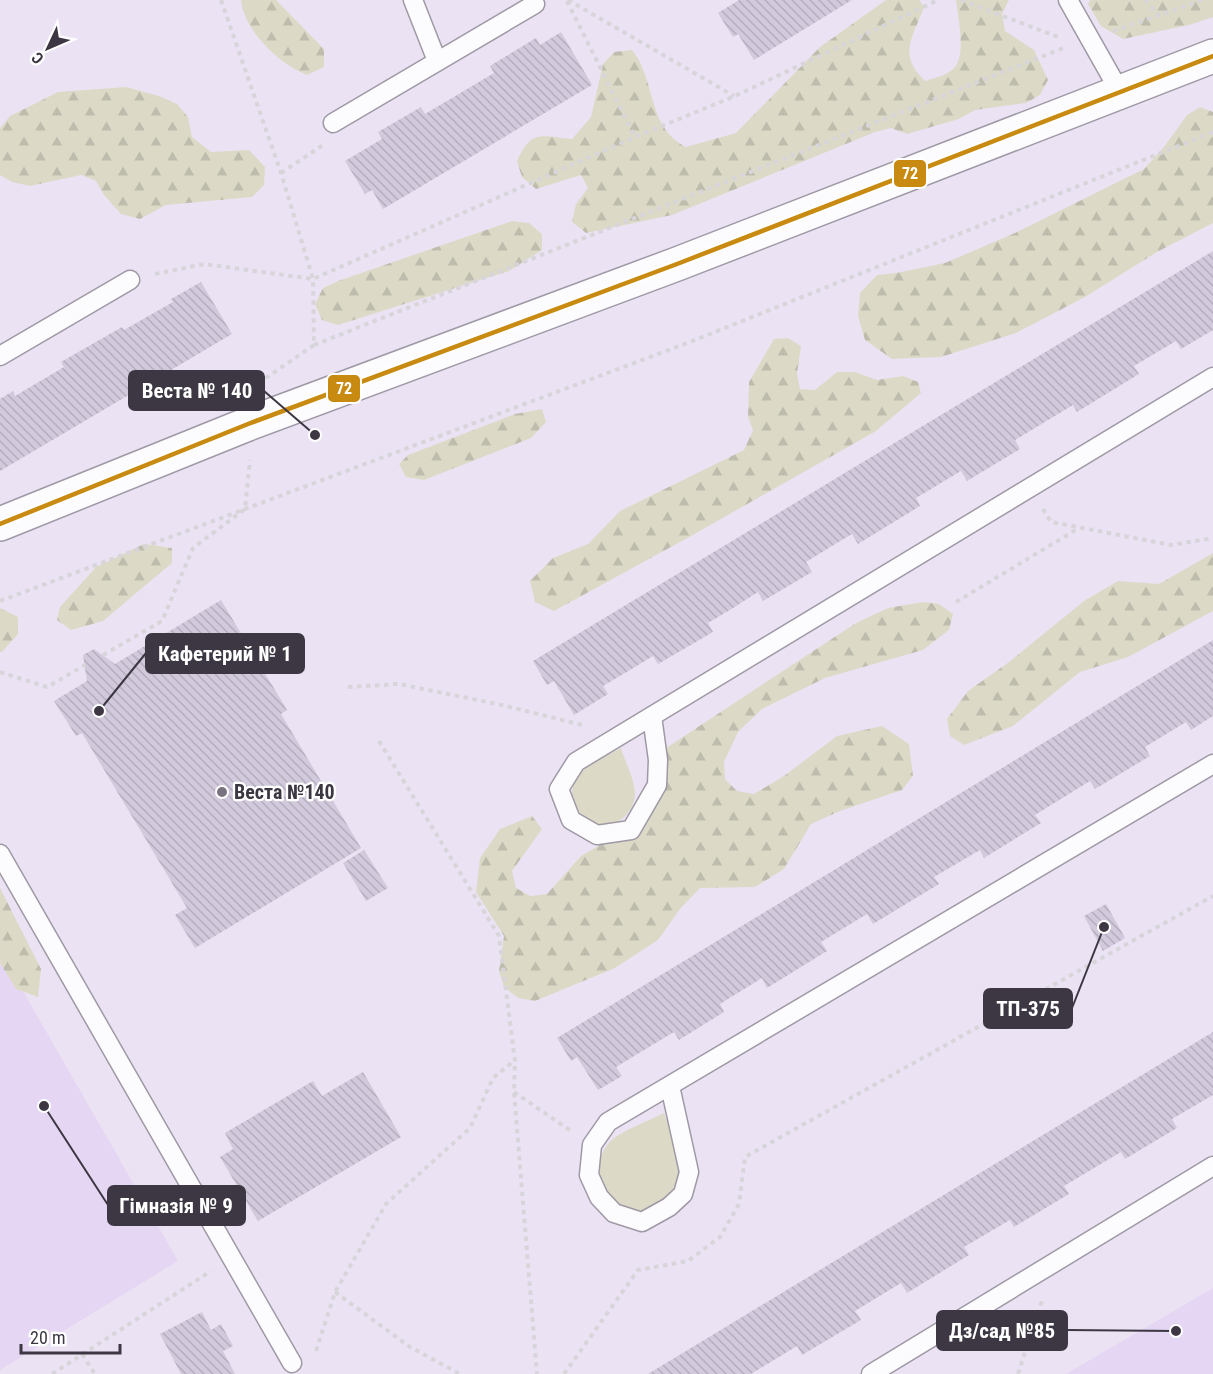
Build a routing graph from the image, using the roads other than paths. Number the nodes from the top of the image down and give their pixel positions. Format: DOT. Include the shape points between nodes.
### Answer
graph roads {
  1 [pos="413,0"];
  2 [pos="1068,0"];
  3 [pos="535,3"];
  4 [pos="1213,56"];
  5 [pos="437,61"];
  6 [pos="1120,92"];
  7 [pos="333,123"];
  8 [pos="130,280"];
  9 [pos="0,356"];
  10 [pos="1213,376"];
  11 [pos="0,524"];
  12 [pos="652,716"];
  13 [pos="1213,764"];
  14 [pos="0,854"];
  15 [pos="670,1086"];
  16 [pos="1213,1166"];
  17 [pos="292,1363"];
  18 [pos="871,1374"];
  1 -- 5 [label="lane"];
  2 -- 6 [label="lane"];
  3 -- 5 [label="lane"];
  4 -- 6 [label="street"];
  5 -- 7 [label="lane"];
  6 -- 11 [label="street" via="677,264 248,424"];
  8 -- 9 [label="lane"];
  10 -- 12 [label="lane"];
  12 -- 12 [label="lane" via="576,762 559,789 571,820 597,835 631,830 657,784"];
  13 -- 15 [label="lane"];
  14 -- 17 [label="lane"];
  15 -- 15 [label="lane" via="608,1122 592,1145 589,1175 599,1197 614,1213 642,1222 669,1208 683,1194 689,1172"];
  16 -- 18 [label="lane"];
}
